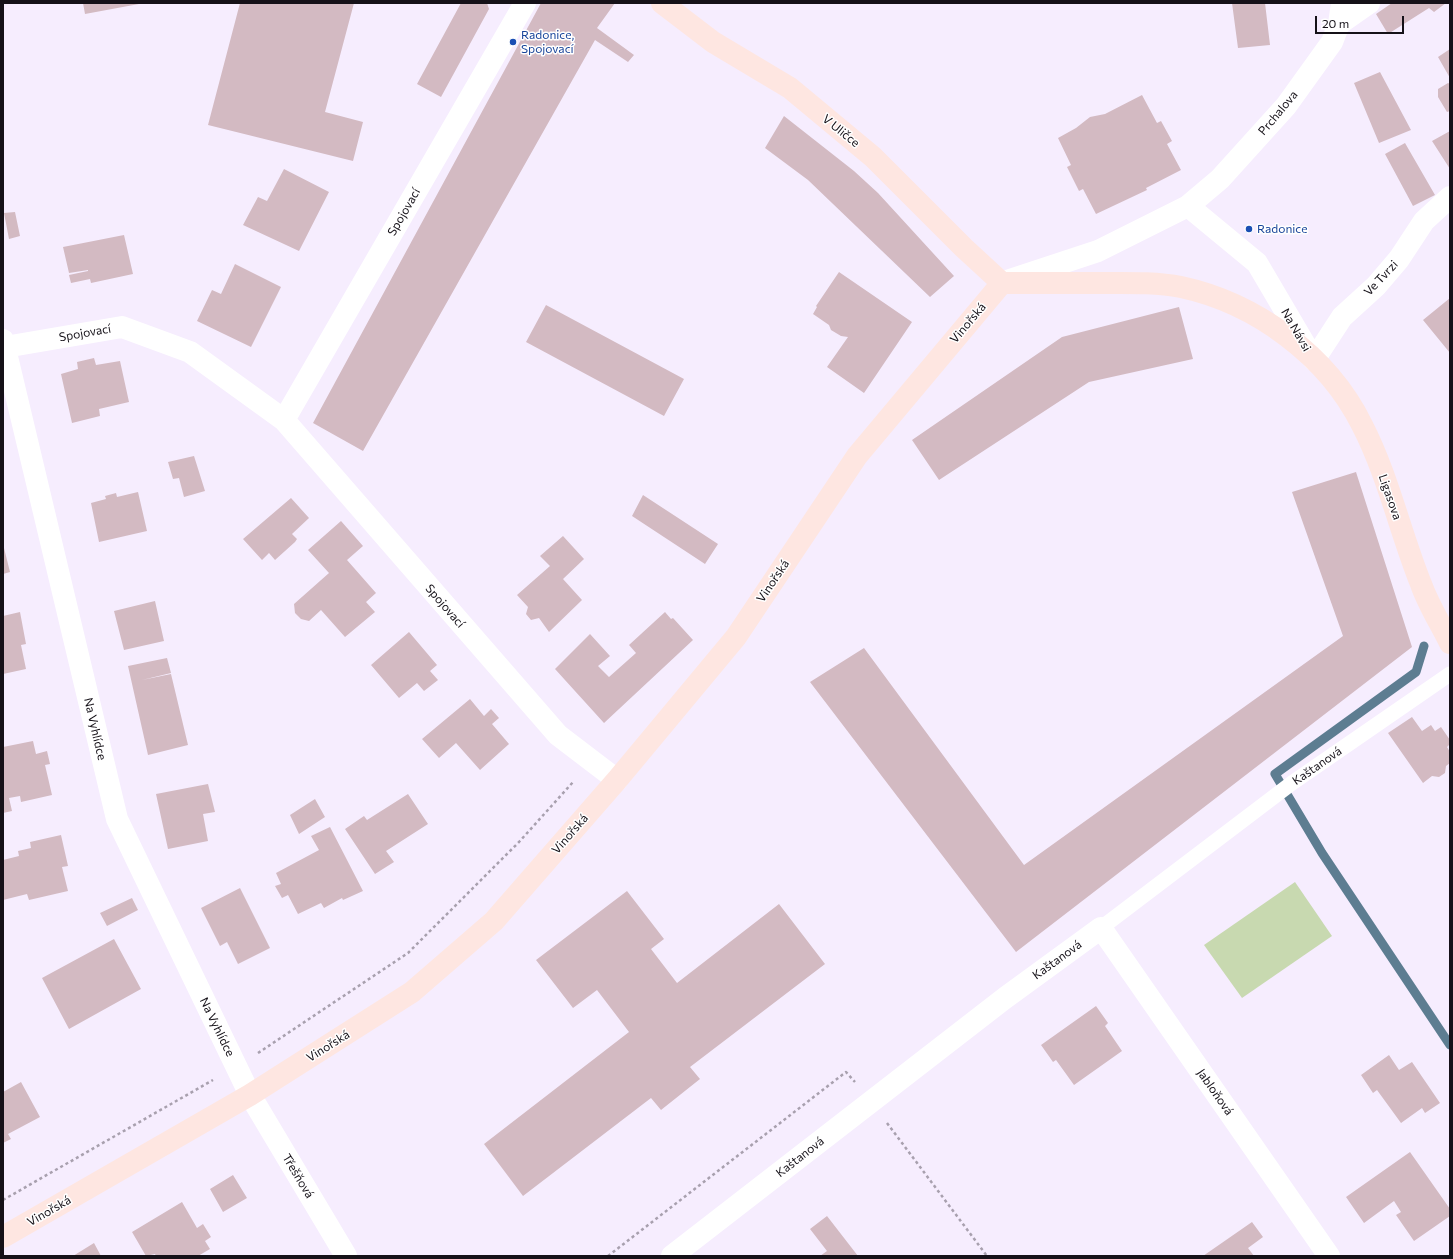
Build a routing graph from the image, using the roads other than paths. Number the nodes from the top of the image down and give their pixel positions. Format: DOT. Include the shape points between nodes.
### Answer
graph roads {
  1 [pos="525,3"];
  2 [pos="662,3"];
  3 [pos="1342,3"];
  4 [pos="1369,3"];
  5 [pos="1340,24"];
  6 [pos="1450,197"];
  7 [pos="1188,206"];
  8 [pos="1002,283"];
  9 [pos="4,343"];
  10 [pos="1314,360"];
  11 [pos="284,420"];
  12 [pos="1450,643"];
  13 [pos="1450,674"];
  14 [pos="617,780"];
  15 [pos="1101,928"];
  16 [pos="250,1095"];
  17 [pos="3,1238"];
  18 [pos="346,1256"];
  19 [pos="672,1256"];
  20 [pos="1329,1256"];
  1 -- 11 [label="street, Spojovací"];
  2 -- 8 [label="street, V Uličce" via="713,42 790,88 873,157"];
  3 -- 5 [label="street, Prchalova"];
  4 -- 5 [label="street"];
  5 -- 7 [label="street, Prchalova" via="1332,42 1286,106 1220,179"];
  6 -- 10 [label="street, Ve Tvrzi" via="1424,221 1400,259 1376,286 1342,317"];
  7 -- 8 [label="street" via="1098,251"];
  7 -- 10 [label="street, Na Návsi" via="1257,263"];
  8 -- 10 [label="street, Na Návsi" via="1142,283 1181,287 1224,300 1259,317"];
  8 -- 14 [label="street, Vinořská" via="857,456 736,637"];
  9 -- 11 [label="street, Spojovací" via="122,327 190,352"];
  9 -- 16 [label="street, Na Vyhlídce" via="117,819"];
  10 -- 12 [label="street, Ligasova" via="1349,400 1363,426 1380,466 1421,586"];
  11 -- 14 [label="street, Spojovací" via="558,735"];
  13 -- 15 [label="lane, Kaštanová" via="1292,782"];
  14 -- 16 [label="street, Vinořská" via="494,921 412,992"];
  15 -- 19 [label="street, Kaštanová" via="1005,998"];
  15 -- 20 [label="street, Jabloňová"];
  16 -- 17 [label="street, Vinořská"];
  16 -- 18 [label="street, Třešňová"];
}
